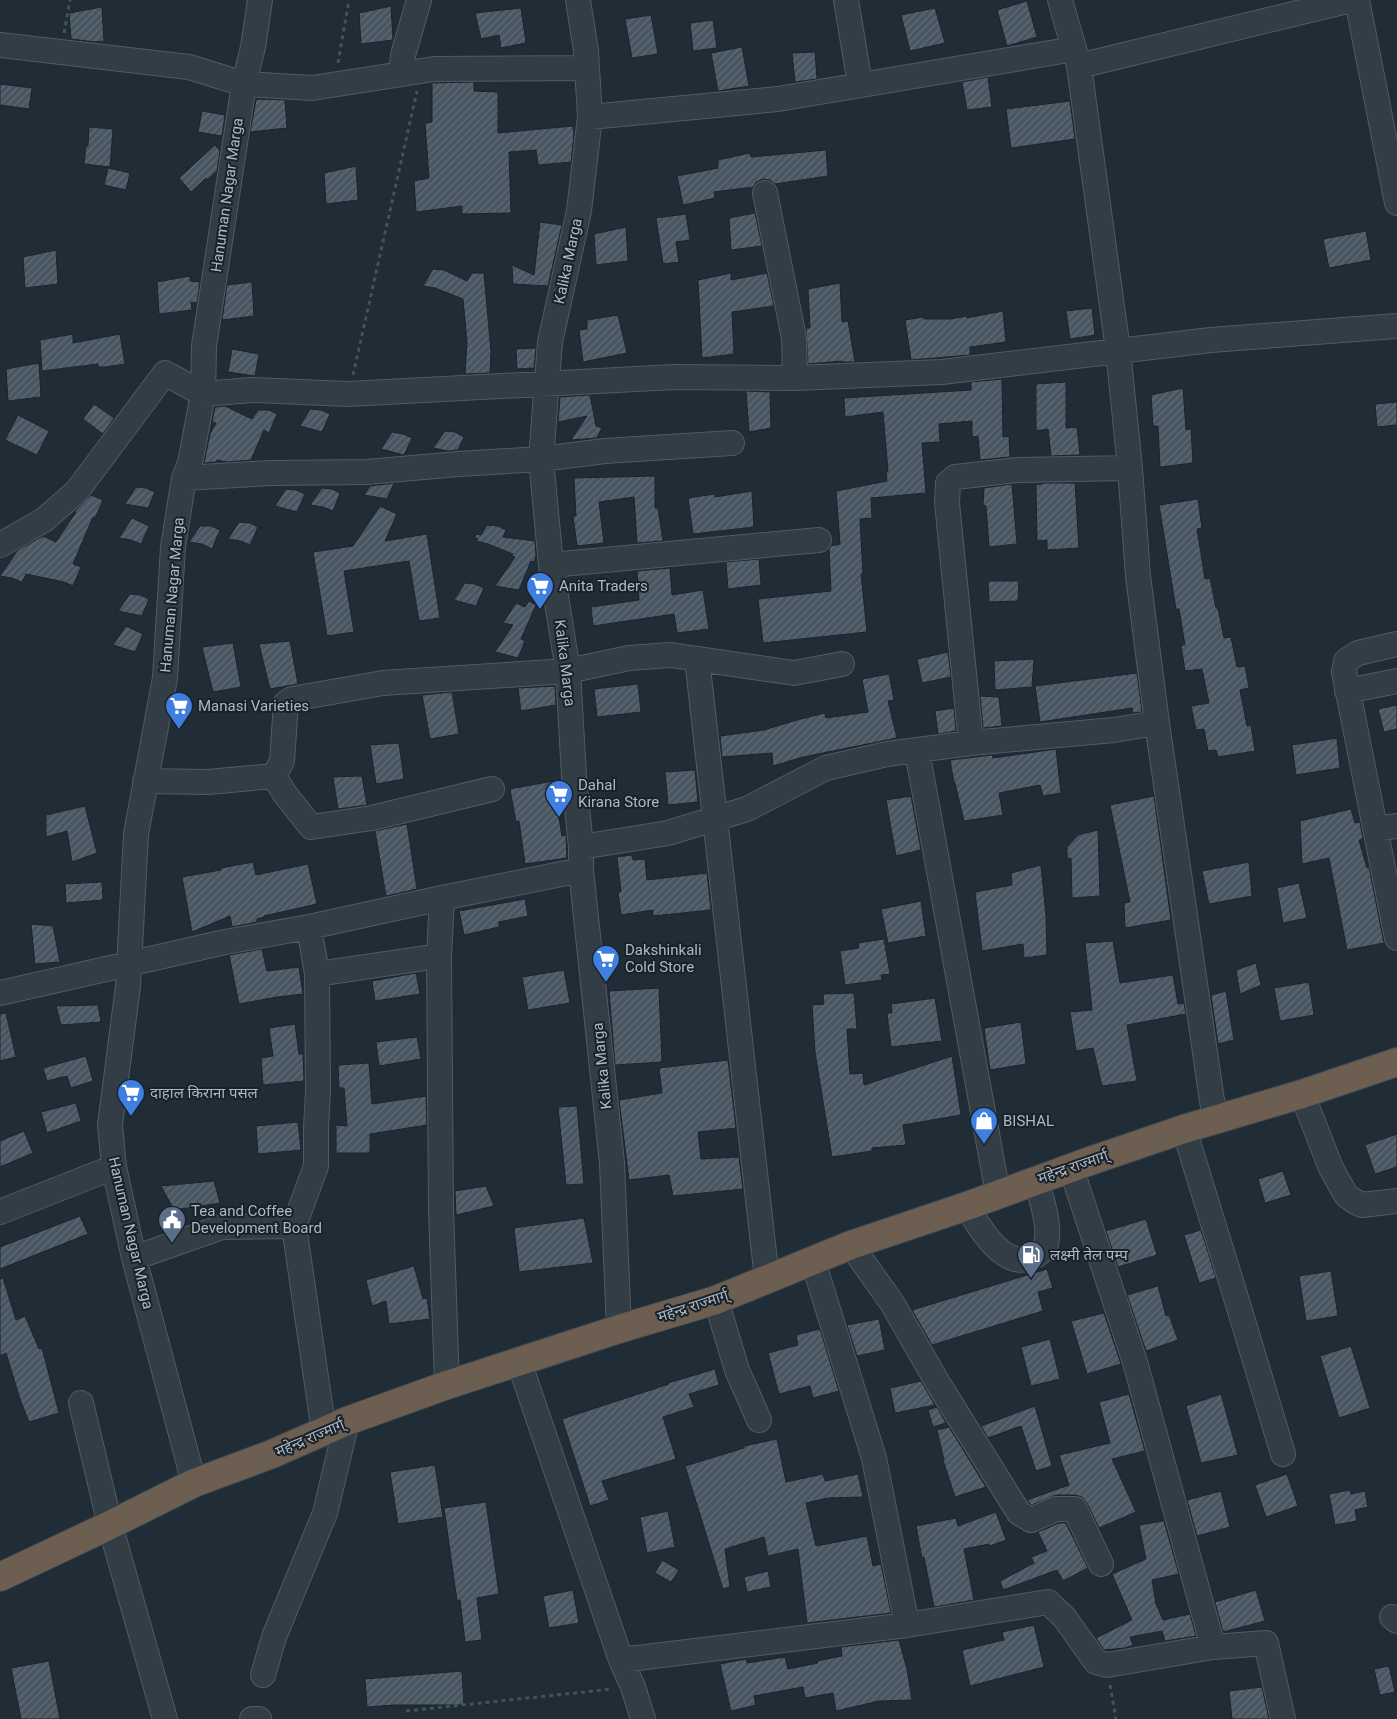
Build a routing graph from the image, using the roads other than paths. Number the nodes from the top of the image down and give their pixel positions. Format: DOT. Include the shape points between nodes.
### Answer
graph roads {
  1 [pos="260,0"];
  2 [pos="419,0"];
  3 [pos="578,0"];
  4 [pos="846,0"];
  5 [pos="1060,0"];
  6 [pos="1351,0"];
  7 [pos="1357,0"];
  8 [pos="0,45"];
  9 [pos="1077,58"];
  10 [pos="587,68"];
  11 [pos="412,72"];
  12 [pos="244,84"];
  13 [pos="860,84"];
  14 [pos="590,117"];
  15 [pos="765,193"];
  16 [pos="1397,203"];
  17 [pos="1397,326"];
  18 [pos="1118,350"];
  19 [pos="795,378"];
  20 [pos="547,385"];
  21 [pos="204,394"];
  22 [pos="732,443"];
  23 [pos="541,459"];
  24 [pos="1130,468"];
  25 [pos="184,478"];
  26 [pos="819,540"];
  27 [pos="0,545"];
  28 [pos="551,565"];
  29 [pos="1397,644"];
  30 [pos="697,659"];
  31 [pos="842,664"];
  32 [pos="568,671"];
  33 [pos="1397,681"];
  34 [pos="1347,691"];
  35 [pos="1157,723"];
  36 [pos="971,743"];
  37 [pos="917,752"];
  38 [pos="274,776"];
  39 [pos="145,781"];
  40 [pos="492,789"];
  41 [pos="714,819"];
  42 [pos="1386,828"];
  43 [pos="581,847"];
  44 [pos="581,870"];
  45 [pos="442,898"];
  46 [pos="309,927"];
  47 [pos="1397,938"];
  48 [pos="439,956"];
  49 [pos="130,964"];
  50 [pos="317,974"];
  51 [pos="0,993"];
  52 [pos="1397,1062"];
  53 [pos="1302,1094"];
  54 [pos="1215,1121"];
  55 [pos="1184,1130"];
  56 [pos="114,1167"];
  57 [pos="1072,1168"];
  58 [pos="1036,1180"];
  59 [pos="998,1194"];
  60 [pos="1397,1201"];
  61 [pos="967,1206"];
  62 [pos="0,1212"];
  63 [pos="294,1226"];
  64 [pos="851,1245"];
  65 [pos="134,1258"];
  66 [pos="813,1261"];
  67 [pos="767,1279"];
  68 [pos="716,1300"];
  69 [pos="619,1329"];
  70 [pos="519,1362"];
  71 [pos="447,1384"];
  72 [pos="81,1403"];
  73 [pos="759,1420"];
  74 [pos="335,1426"];
  75 [pos="1283,1454"];
  76 [pos="194,1483"];
  77 [pos="110,1525"];
  78 [pos="1101,1564"];
  79 [pos="0,1577"];
  80 [pos="906,1625"];
  81 [pos="1213,1647"];
  82 [pos="621,1660"];
  83 [pos="263,1674"];
  84 [pos="165,1719"];
  85 [pos="252,1719"];
  86 [pos="259,1719"];
  87 [pos="644,1719"];
  88 [pos="1282,1719"];
  1 -- 12 [label="street, Hanuman Nagar Marga"];
  2 -- 11 [label="street" via="403,55"];
  3 -- 10 [label="street, Kalika Marga"];
  4 -- 13 [label="street"];
  5 -- 9 [label="street"];
  6 -- 9 [label="street"];
  7 -- 16 [label="street"];
  8 -- 12 [label="street" via="189,67"];
  9 -- 13 [label="street"];
  9 -- 18 [label="street"];
  10 -- 11 [label="street"];
  10 -- 14 [label="street, Kalika Marga"];
  11 -- 12 [label="street" via="312,88"];
  12 -- 21 [label="street, Hanuman Nagar Marga" via="204,346"];
  13 -- 14 [label="street" via="778,99"];
  14 -- 20 [label="street, Kalika Marga" via="578,212 550,342"];
  15 -- 19 [label="street" via="794,338"];
  17 -- 18 [label="street"];
  18 -- 19 [label="street" via="942,372"];
  18 -- 24 [label="street"];
  19 -- 20 [label="street" via="674,378"];
  20 -- 21 [label="street" via="348,394 252,390"];
  20 -- 23 [label="street, Kalika Marga"];
  21 -- 25 [label="street, Hanuman Nagar Marga"];
  21 -- 27 [label="street" via="165,373 77,492 44,520"];
  22 -- 23 [label="street" via="605,450"];
  23 -- 25 [label="street" via="367,472"];
  23 -- 28 [label="street, Kalika Marga"];
  24 -- 35 [label="street" via="1138,576"];
  24 -- 36 [label="street" via="1018,470 955,477 948,483 947,503"];
  25 -- 39 [label="street, Hanuman Nagar Marga" via="173,547 165,678"];
  26 -- 28 [label="street"];
  28 -- 32 [label="street, Kalika Marga"];
  29 -- 34 [label="street" via="1358,653 1346,661"];
  30 -- 31 [label="street" via="794,672"];
  30 -- 32 [label="street" via="671,655 629,658"];
  30 -- 41 [label="street"];
  32 -- 38 [label="street" via="383,683 292,699 286,703 282,761"];
  32 -- 43 [label="street, Kalika Marga"];
  33 -- 34 [label="street"];
  34 -- 42 [label="street"];
  35 -- 36 [label="street"];
  35 -- 54 [label="street"];
  36 -- 37 [label="street"];
  37 -- 41 [label="street" via="887,754 826,768 746,809"];
  37 -- 59 [label="street"];
  38 -- 39 [label="street" via="208,782"];
  38 -- 40 [label="street" via="311,827 372,818"];
  39 -- 49 [label="street, Hanuman Nagar Marga" via="136,834"];
  41 -- 43 [label="street" via="668,833"];
  41 -- 67 [label="street"];
  42 -- 47 [label="street"];
  43 -- 44 [label="street, Kalika Marga"];
  44 -- 45 [label="street"];
  44 -- 69 [label="street, Kalika Marga" via="612,1163"];
  45 -- 46 [label="street"];
  45 -- 48 [label="street"];
  46 -- 49 [label="street"];
  46 -- 50 [label="street"];
  48 -- 50 [label="street"];
  48 -- 71 [label="street" via="441,1210"];
  49 -- 51 [label="street"];
  49 -- 56 [label="street, Hanuman Nagar Marga" via="110,1125"];
  50 -- 63 [label="street" via="316,1166"];
  52 -- 53 [label="highway, महेन्द्र राज्मार्ग्"];
  53 -- 54 [label="highway, महेन्द्र राज्मार्ग्"];
  53 -- 60 [label="street" via="1331,1168 1346,1195 1362,1205"];
  54 -- 55 [label="highway, महेन्द्र राज्मार्ग्"];
  55 -- 57 [label="highway, महेन्द्र राज्मार्ग्"];
  55 -- 75 [label="street"];
  56 -- 62 [label="street"];
  56 -- 65 [label="street, Hanuman Nagar Marga"];
  57 -- 58 [label="highway, महेन्द्र राज्मार्ग्"];
  57 -- 81 [label="street" via="1135,1362"];
  58 -- 59 [label="highway, महेन्द्र राज्मार्ग्"];
  58 -- 61 [label="street" via="1045,1212 1047,1240 1046,1246 1036,1256 1026,1260 1000,1250 982,1232"];
  59 -- 61 [label="highway, महेन्द्र राज्मार्ग्"];
  61 -- 64 [label="highway, महेन्द्र राज्मार्ग्"];
  63 -- 65 [label="street" via="222,1227"];
  63 -- 74 [label="street"];
  64 -- 66 [label="highway, महेन्द्र राज्मार्ग्"];
  64 -- 78 [label="street" via="892,1303 1019,1514 1031,1520 1056,1509 1075,1509"];
  65 -- 76 [label="street, Hanuman Nagar Marga"];
  66 -- 67 [label="highway, महेन्द्र राज्मार्ग्"];
  66 -- 80 [label="street" via="874,1458"];
  67 -- 68 [label="highway, महेन्द्र राज्मार्ग्"];
  68 -- 69 [label="highway, महेन्द्र राज्मार्ग्"];
  68 -- 73 [label="street" via="737,1370"];
  69 -- 70 [label="highway, महेन्द्र राज्मार्ग्"];
  70 -- 71 [label="highway, महेन्द्र राज्मार्ग्"];
  70 -- 82 [label="street"];
  71 -- 74 [label="highway, महेन्द्र राज्मार्ग्"];
  72 -- 77 [label="street"];
  74 -- 76 [label="highway, महेन्द्र राज्मार्ग्"];
  74 -- 83 [label="street" via="325,1513 274,1637"];
  76 -- 77 [label="highway, महेन्द्र राज्मार्ग्"];
  77 -- 79 [label="highway, महेन्द्र राज्मार्ग्"];
  77 -- 84 [label="street"];
  80 -- 81 [label="street" via="1048,1602 1064,1617 1096,1662 1107,1665"];
  80 -- 82 [label="street"];
  81 -- 88 [label="street" via="1266,1643"];
  82 -- 87 [label="street"];
  85 -- 86 [label="street"];
}
